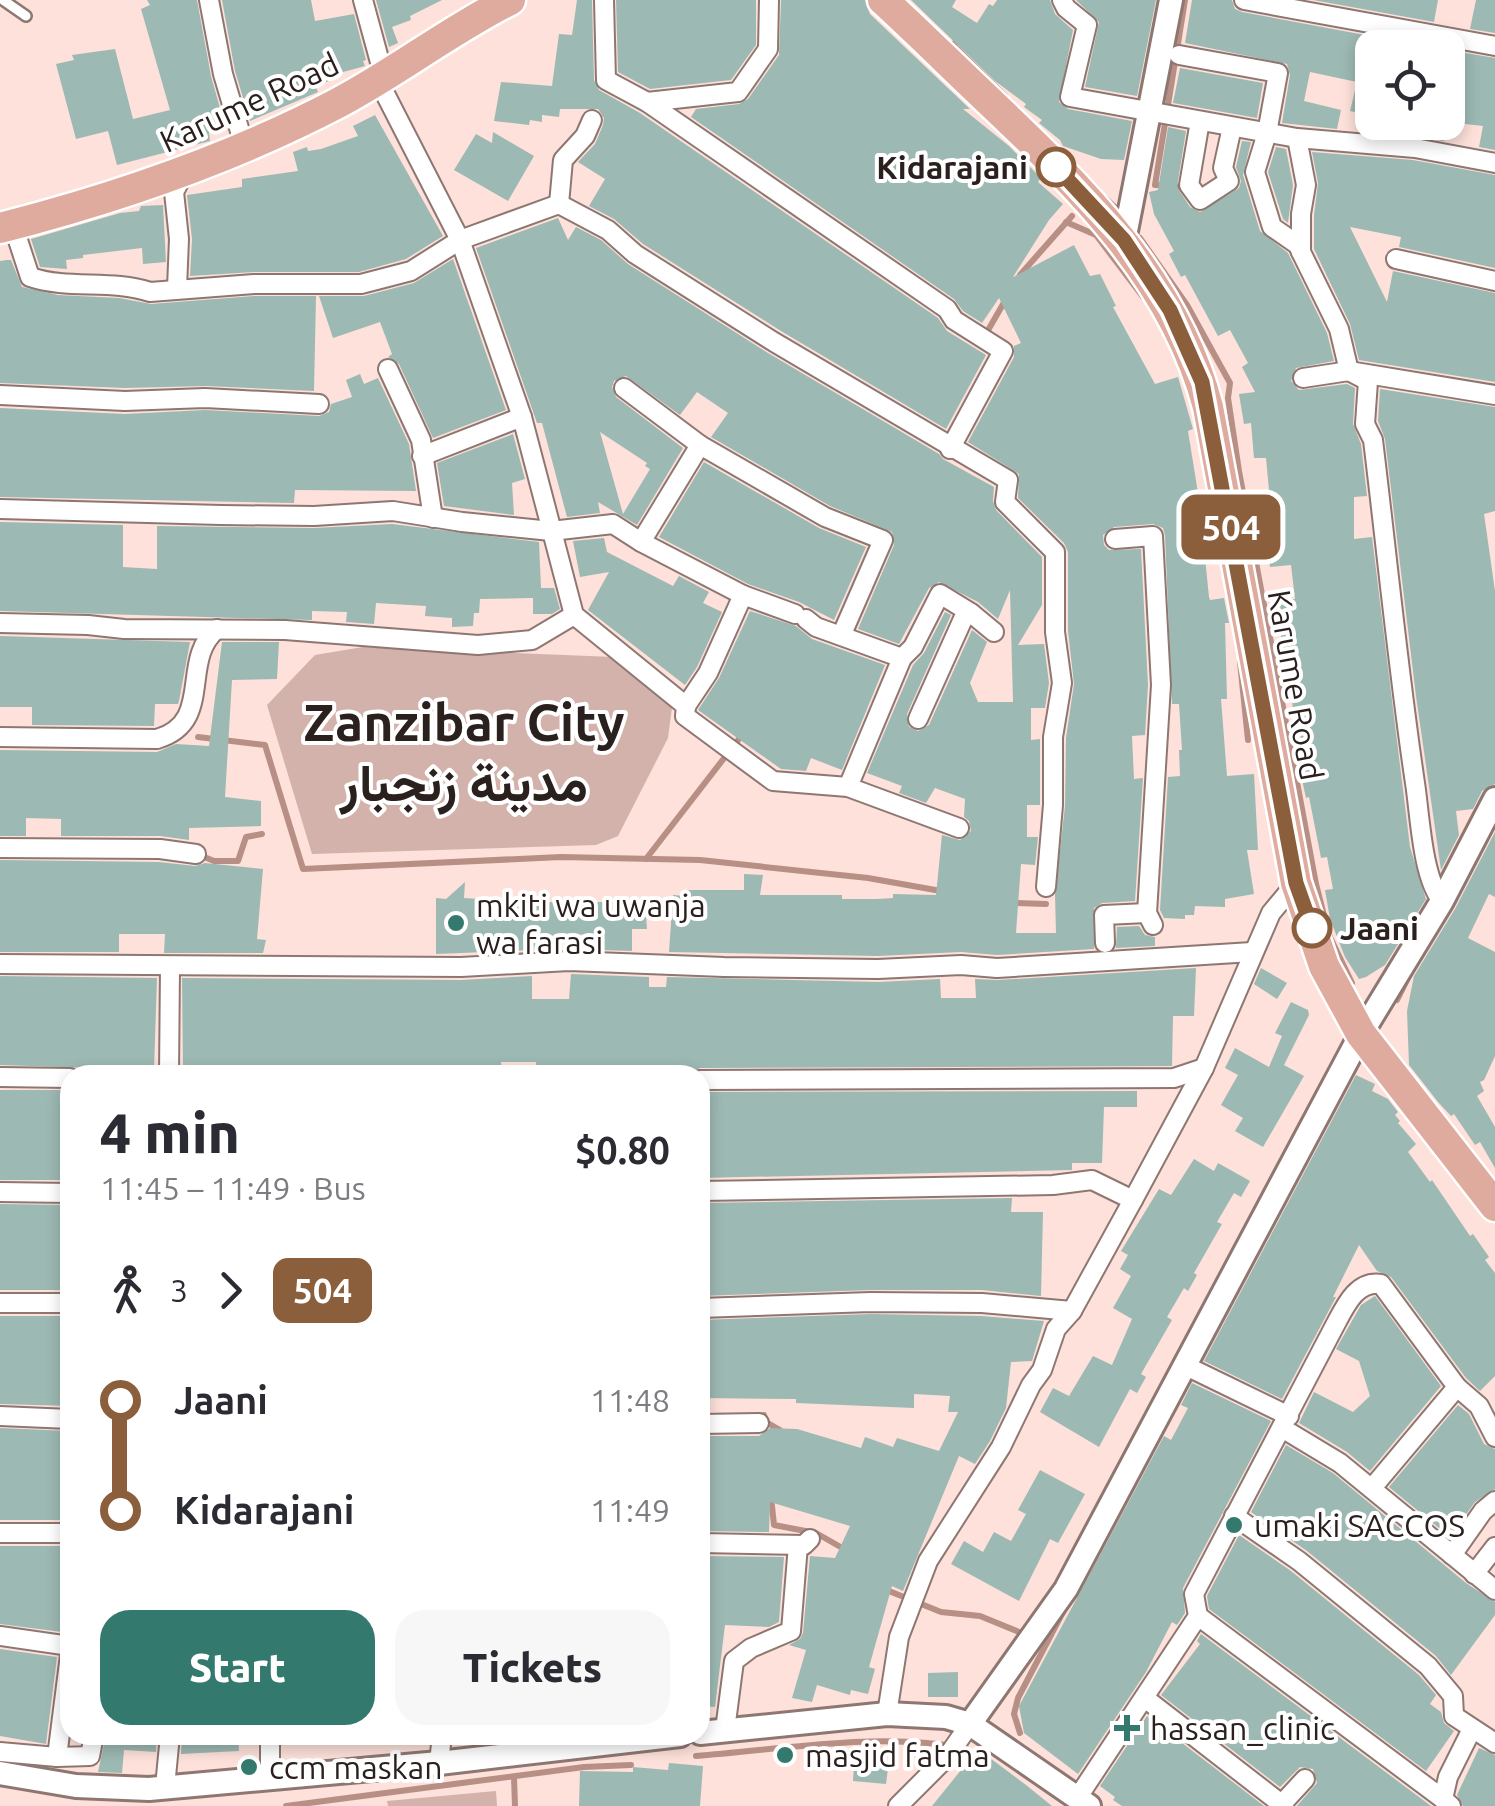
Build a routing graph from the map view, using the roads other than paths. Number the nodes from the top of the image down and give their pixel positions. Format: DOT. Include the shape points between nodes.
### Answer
graph roads {
  1 [pos="4,0"];
  2 [pos="209,0"];
  3 [pos="363,0"];
  4 [pos="510,0"];
  5 [pos="604,0"];
  6 [pos="769,0"];
  7 [pos="883,0"];
  8 [pos="1062,0"];
  9 [pos="1171,0"];
  10 [pos="1244,0"];
  11 [pos="482,8"];
  12 [pos="26,16"];
  13 [pos="1495,46"];
  14 [pos="1179,55"];
  15 [pos="381,78"];
  16 [pos="647,102"];
  17 [pos="1161,114"];
  18 [pos="592,120"];
  19 [pos="1200,121"];
  20 [pos="1232,127"];
  21 [pos="1267,133"];
  22 [pos="1297,138"];
  23 [pos="244,146"];
  24 [pos="1495,163"];
  25 [pos="184,173"];
  26 [pos="560,204"];
  27 [pos="6,227"];
  28 [pos="460,240"];
  29 [pos="1124,240"];
  30 [pos="1301,252"];
  31 [pos="1396,259"];
  32 [pos="1495,281"];
  33 [pos="177,288"];
  34 [pos="388,369"];
  35 [pos="1349,371"];
  36 [pos="1303,378"];
  37 [pos="624,388"];
  38 [pos="0,395"];
  39 [pos="1495,396"];
  40 [pos="319,404"];
  41 [pos="522,417"];
  42 [pos="700,446"];
  43 [pos="950,449"];
  44 [pos="422,456"];
  45 [pos="0,509"];
  46 [pos="433,518"];
  47 [pos="551,531"];
  48 [pos="1115,539"];
  49 [pos="642,542"];
  50 [pos="743,596"];
  51 [pos="971,613"];
  52 [pos="574,615"];
  53 [pos="0,624"];
  54 [pos="217,629"];
  55 [pos="994,632"];
  56 [pos="842,634"];
  57 [pos="902,658"];
  58 [pos="686,706"];
  59 [pos="918,720"];
  60 [pos="0,738"];
  61 [pos="848,787"];
  62 [pos="1495,798"];
  63 [pos="959,828"];
  64 [pos="0,848"];
  65 [pos="196,854"];
  66 [pos="1296,883"];
  67 [pos="1046,887"];
  68 [pos="1442,901"];
  69 [pos="1105,943"];
  70 [pos="1252,952"];
  71 [pos="0,964"];
  72 [pos="170,967"];
  73 [pos="1361,1034"];
  74 [pos="169,1065"];
  75 [pos="1204,1068"];
  76 [pos="0,1077"];
  77 [pos="60,1078"];
  78 [pos="710,1080"];
  79 [pos="0,1192"];
  80 [pos="710,1192"];
  81 [pos="1491,1192"];
  82 [pos="60,1193"];
  83 [pos="1133,1200"];
  84 [pos="0,1303"];
  85 [pos="60,1304"];
  86 [pos="710,1308"];
  87 [pos="1072,1312"];
  88 [pos="1184,1365"];
  89 [pos="1457,1387"];
  90 [pos="0,1416"];
  91 [pos="60,1419"];
  92 [pos="1286,1422"];
  93 [pos="759,1423"];
  94 [pos="710,1424"];
  95 [pos="1495,1437"];
  96 [pos="1372,1488"];
  97 [pos="1495,1501"];
  98 [pos="1234,1516"];
  99 [pos="0,1533"];
  100 [pos="60,1533"];
  101 [pos="710,1543"];
  102 [pos="1495,1547"];
  103 [pos="1452,1555"];
  104 [pos="1474,1574"];
  105 [pos="1495,1590"];
  106 [pos="1198,1616"];
  107 [pos="0,1636"];
  108 [pos="60,1645"];
  109 [pos="1146,1699"];
  110 [pos="887,1714"];
  111 [pos="966,1729"];
  112 [pos="1472,1729"];
  113 [pos="726,1730"];
  114 [pos="710,1732"];
  115 [pos="60,1734"];
  116 [pos="1495,1743"];
  117 [pos="92,1745"];
  118 [pos="168,1745"];
  119 [pos="270,1745"];
  120 [pos="441,1745"];
  121 [pos="591,1745"];
  122 [pos="0,1752"];
  123 [pos="57,1757"];
  124 [pos="439,1762"];
  125 [pos="0,1772"];
  126 [pos="270,1778"];
  127 [pos="1305,1779"];
  128 [pos="157,1793"];
  129 [pos="1083,1801"];
  130 [pos="1447,1802"];
  131 [pos="1282,1805"];
  132 [pos="898,1806"];
  1 -- 12 [label="lane"];
  2 -- 23 [label="street"];
  3 -- 15 [label="street"];
  4 -- 11 [label="main road, Karume Road"];
  5 -- 16 [label="street" via="606,80"];
  6 -- 16 [label="street" via="768,48 738,92"];
  7 -- 29 [label="main road, Karume Road" via="1034,143"];
  8 -- 17 [label="street" via="1087,25 1070,96"];
  9 -- 17 [label="street"];
  10 -- 13 [label="street"];
  11 -- 15 [label="main road, Karume Road"];
  14 -- 21 [label="street" via="1278,73"];
  15 -- 23 [label="main road, Karume Road"];
  15 -- 28 [label="street"];
  16 -- 43 [label="street" via="1003,352"];
  17 -- 19 [label="street"];
  17 -- 29 [label="street"];
  18 -- 26 [label="street" via="563,160"];
  19 -- 20 [label="street"];
  19 -- 20 [label="street" via="1189,185 1200,200 1228,181 1223,168"];
  20 -- 21 [label="street"];
  21 -- 22 [label="street"];
  21 -- 30 [label="street" via="1256,172 1272,227"];
  22 -- 24 [label="street"];
  22 -- 30 [label="street" via="1306,185"];
  23 -- 25 [label="main road, Karume Road"];
  25 -- 27 [label="main road, Karume Road"];
  25 -- 33 [label="street" via="174,192"];
  26 -- 28 [label="street"];
  26 -- 43 [label="street"];
  27 -- 33 [label="street" via="30,277 150,292"];
  28 -- 33 [label="street" via="411,271 360,284"];
  28 -- 41 [label="street"];
  29 -- 66 [label="main road, Karume Road" via="1170,310 1202,382"];
  30 -- 35 [label="street" via="1339,329"];
  31 -- 32 [label="street"];
  34 -- 44 [label="street"];
  35 -- 36 [label="street"];
  35 -- 39 [label="street"];
  35 -- 68 [label="street" via="1368,382 1365,424 1373,440 1392,628 1424,841 1434,892"];
  37 -- 42 [label="street"];
  38 -- 40 [label="street"];
  41 -- 44 [label="street"];
  41 -- 47 [label="street"];
  42 -- 49 [label="street"];
  42 -- 56 [label="street" via="835,522 883,540"];
  43 -- 67 [label="street" via="1008,480 1004,502 1055,552 1062,683"];
  44 -- 46 [label="street"];
  45 -- 46 [label="street" via="221,516 393,511"];
  46 -- 47 [label="street"];
  47 -- 49 [label="street" via="614,524"];
  47 -- 52 [label="street"];
  48 -- 69 [label="street" via="1153,536 1161,684 1150,919 1104,915"];
  49 -- 50 [label="street"];
  50 -- 56 [label="street"];
  50 -- 58 [label="street"];
  51 -- 55 [label="street"];
  51 -- 57 [label="street" via="940,594"];
  51 -- 59 [label="street"];
  52 -- 54 [label="street" via="532,640 478,646"];
  52 -- 58 [label="street"];
  53 -- 54 [label="street"];
  54 -- 60 [label="street" via="207,638 191,710 174,734"];
  56 -- 57 [label="street"];
  57 -- 61 [label="street"];
  58 -- 61 [label="street" via="685,716 773,781"];
  61 -- 63 [label="street"];
  62 -- 68 [label="street"];
  64 -- 65 [label="street"];
  66 -- 70 [label="street"];
  66 -- 73 [label="main road, Karume Road" via="1324,966"];
  68 -- 73 [label="street"];
  70 -- 72 [label="street" via="996,968 570,961"];
  70 -- 75 [label="street"];
  71 -- 72 [label="street"];
  72 -- 74 [label="street"];
  73 -- 81 [label="main road, Karume Road"];
  73 -- 88 [label="street"];
  75 -- 78 [label="street" via="1174,1078"];
  75 -- 83 [label="street"];
  76 -- 77 [label="street"];
  79 -- 82 [label="street"];
  80 -- 83 [label="street" via="1092,1180"];
  83 -- 87 [label="street"];
  84 -- 85 [label="street"];
  86 -- 87 [label="street" via="982,1303"];
  87 -- 110 [label="street" via="1056,1329 1001,1447 928,1560 899,1637"];
  88 -- 92 [label="street"];
  88 -- 111 [label="street" via="1066,1589"];
  89 -- 92 [label="street" via="1374,1282 1353,1295"];
  89 -- 95 [label="street" via="1478,1406"];
  89 -- 96 [label="street"];
  90 -- 91 [label="street"];
  92 -- 96 [label="street"];
  92 -- 98 [label="street"];
  93 -- 94 [label="street"];
  96 -- 103 [label="street"];
  97 -- 103 [label="street"];
  98 -- 106 [label="street" via="1194,1594"];
  98 -- 112 [label="street" via="1428,1666 1452,1696 1454,1716"];
  99 -- 100 [label="street"];
  101 -- 113 [label="street" via="804,1542 790,1631 734,1661"];
  102 -- 104 [label="street"];
  103 -- 104 [label="street"];
  104 -- 105 [label="street"];
  106 -- 109 [label="street"];
  106 -- 130 [label="street"];
  107 -- 108 [label="street"];
  109 -- 129 [label="street"];
  109 -- 131 [label="street"];
  110 -- 111 [label="street" via="946,1717"];
  110 -- 113 [label="street"];
  111 -- 129 [label="street"];
  111 -- 132 [label="street"];
  112 -- 116 [label="street"];
  112 -- 130 [label="street" via="1448,1777"];
  113 -- 114 [label="street"];
  115 -- 123 [label="street"];
  117 -- 123 [label="street" via="90,1756"];
  118 -- 128 [label="street"];
  119 -- 126 [label="street"];
  120 -- 124 [label="street"];
  121 -- 124 [label="street"];
  122 -- 123 [label="street"];
  124 -- 126 [label="street"];
  125 -- 128 [label="street"];
  126 -- 128 [label="street"];
  127 -- 131 [label="street"];
}
